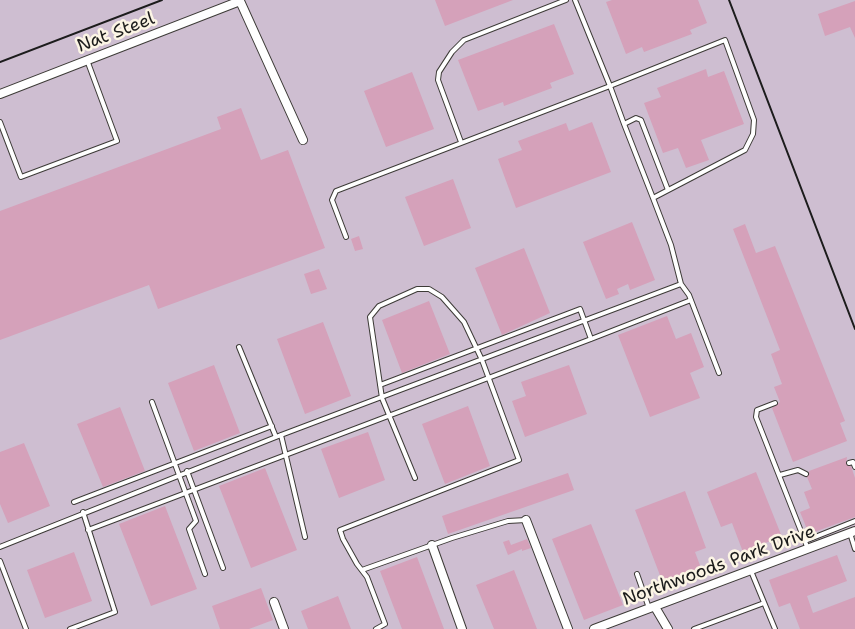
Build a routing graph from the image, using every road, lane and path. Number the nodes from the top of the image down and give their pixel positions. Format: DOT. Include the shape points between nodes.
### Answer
graph roads {
  1 [pos="566,0"];
  2 [pos="575,0"];
  3 [pos="561,1"];
  4 [pos="87,60"];
  5 [pos="610,86"];
  6 [pos="0,94"];
  7 [pos="0,122"];
  8 [pos="624,124"];
  9 [pos="303,140"];
  10 [pos="461,142"];
  11 [pos="668,190"];
  12 [pos="653,198"];
  13 [pos="346,237"];
  14 [pos="681,284"];
  15 [pos="691,300"];
  16 [pos="584,321"];
  17 [pos="591,339"];
  18 [pos="239,347"];
  19 [pos="477,349"];
  20 [pos="482,360"];
  21 [pos="718,373"];
  22 [pos="488,377"];
  23 [pos="380,385"];
  24 [pos="382,398"];
  25 [pos="152,402"];
  26 [pos="775,403"];
  27 [pos="389,416"];
  28 [pos="272,426"];
  29 [pos="281,435"];
  30 [pos="276,437"];
  31 [pos="287,455"];
  32 [pos="849,462"];
  33 [pos="176,463"];
  34 [pos="855,467"];
  35 [pos="187,471"];
  36 [pos="180,474"];
  37 [pos="806,474"];
  38 [pos="780,475"];
  39 [pos="415,478"];
  40 [pos="194,490"];
  41 [pos="187,493"];
  42 [pos="74,502"];
  43 [pos="82,512"];
  44 [pos="526,520"];
  45 [pos="855,521"];
  46 [pos="88,530"];
  47 [pos="852,532"];
  48 [pos="305,537"];
  49 [pos="805,541"];
  50 [pos="432,545"];
  51 [pos="0,547"];
  52 [pos="808,549"];
  53 [pos="855,549"];
  54 [pos="0,560"];
  55 [pos="222,568"];
  56 [pos="362,570"];
  57 [pos="751,571"];
  58 [pos="205,574"];
  59 [pos="637,574"];
  60 [pos="274,602"];
  61 [pos="764,603"];
  62 [pos="652,607"];
  63 [pos="26,629"];
  64 [pos="70,629"];
  65 [pos="284,629"];
  66 [pos="376,629"];
  67 [pos="462,629"];
  68 [pos="568,629"];
  69 [pos="594,629"];
  70 [pos="668,629"];
  71 [pos="694,629"];
  72 [pos="775,629"];
  1 -- 3 [label="lane"];
  2 -- 5 [label="lane"];
  3 -- 10 [label="lane" via="464,40 442,66 438,80"];
  4 -- 6 [label="street, Nat Steel"];
  4 -- 7 [label="lane" via="117,141 21,177"];
  4 -- 9 [label="street, Nat Steel" via="240,1"];
  5 -- 8 [label="lane"];
  5 -- 10 [label="lane"];
  5 -- 11 [label="lane" via="725,40 754,120 753,134 745,150"];
  8 -- 11 [label="lane" via="636,118 641,120"];
  8 -- 12 [label="lane"];
  10 -- 13 [label="lane" via="336,191 332,200"];
  11 -- 12 [label="lane"];
  12 -- 14 [label="lane"];
  14 -- 15 [label="lane"];
  14 -- 16 [label="lane"];
  15 -- 17 [label="lane"];
  15 -- 21 [label="lane"];
  16 -- 17 [label="lane"];
  16 -- 19 [label="lane" via="580,309"];
  16 -- 20 [label="lane"];
  17 -- 22 [label="lane"];
  18 -- 28 [label="lane"];
  19 -- 20 [label="lane"];
  19 -- 23 [label="lane"];
  19 -- 23 [label="lane" via="464,322 442,297 429,289 417,289 379,306 370,317"];
  20 -- 22 [label="lane"];
  20 -- 24 [label="lane"];
  22 -- 27 [label="lane"];
  22 -- 56 [label="lane" via="519,460 340,530"];
  23 -- 24 [label="lane"];
  24 -- 27 [label="lane"];
  24 -- 29 [label="lane"];
  25 -- 33 [label="lane"];
  26 -- 38 [label="lane" via="757,410 756,418"];
  27 -- 31 [label="lane"];
  27 -- 39 [label="lane"];
  28 -- 30 [label="lane"];
  28 -- 33 [label="lane"];
  29 -- 30 [label="lane"];
  29 -- 31 [label="lane"];
  30 -- 35 [label="lane"];
  31 -- 40 [label="lane"];
  31 -- 48 [label="lane"];
  32 -- 34 [label="lane" via="853,462"];
  33 -- 36 [label="lane"];
  33 -- 42 [label="lane"];
  35 -- 36 [label="lane"];
  35 -- 40 [label="lane"];
  36 -- 41 [label="lane"];
  36 -- 43 [label="lane"];
  37 -- 38 [label="lane" via="798,470"];
  38 -- 49 [label="lane"];
  40 -- 41 [label="lane"];
  40 -- 55 [label="lane"];
  41 -- 46 [label="lane"];
  41 -- 58 [label="lane" via="196,521 189,529"];
  43 -- 46 [label="lane"];
  43 -- 51 [label="lane"];
  44 -- 50 [label="lane" via="508,521"];
  44 -- 68 [label="street"];
  45 -- 49 [label="lane"];
  46 -- 64 [label="lane" via="115,612"];
  47 -- 52 [label="street, Northwoods Park Drive"];
  47 -- 53 [label="lane"];
  49 -- 52 [label="lane"];
  50 -- 56 [label="lane"];
  50 -- 67 [label="street"];
  52 -- 57 [label="street, Northwoods Park Drive"];
  54 -- 63 [label="lane"];
  56 -- 66 [label="lane" via="385,624"];
  57 -- 61 [label="lane"];
  57 -- 62 [label="street, Northwoods Park Drive"];
  59 -- 62 [label="lane"];
  60 -- 65 [label="street"];
  61 -- 71 [label="lane"];
  61 -- 72 [label="lane"];
  62 -- 69 [label="street, Northwoods Park Drive"];
  62 -- 70 [label="street"];
}
